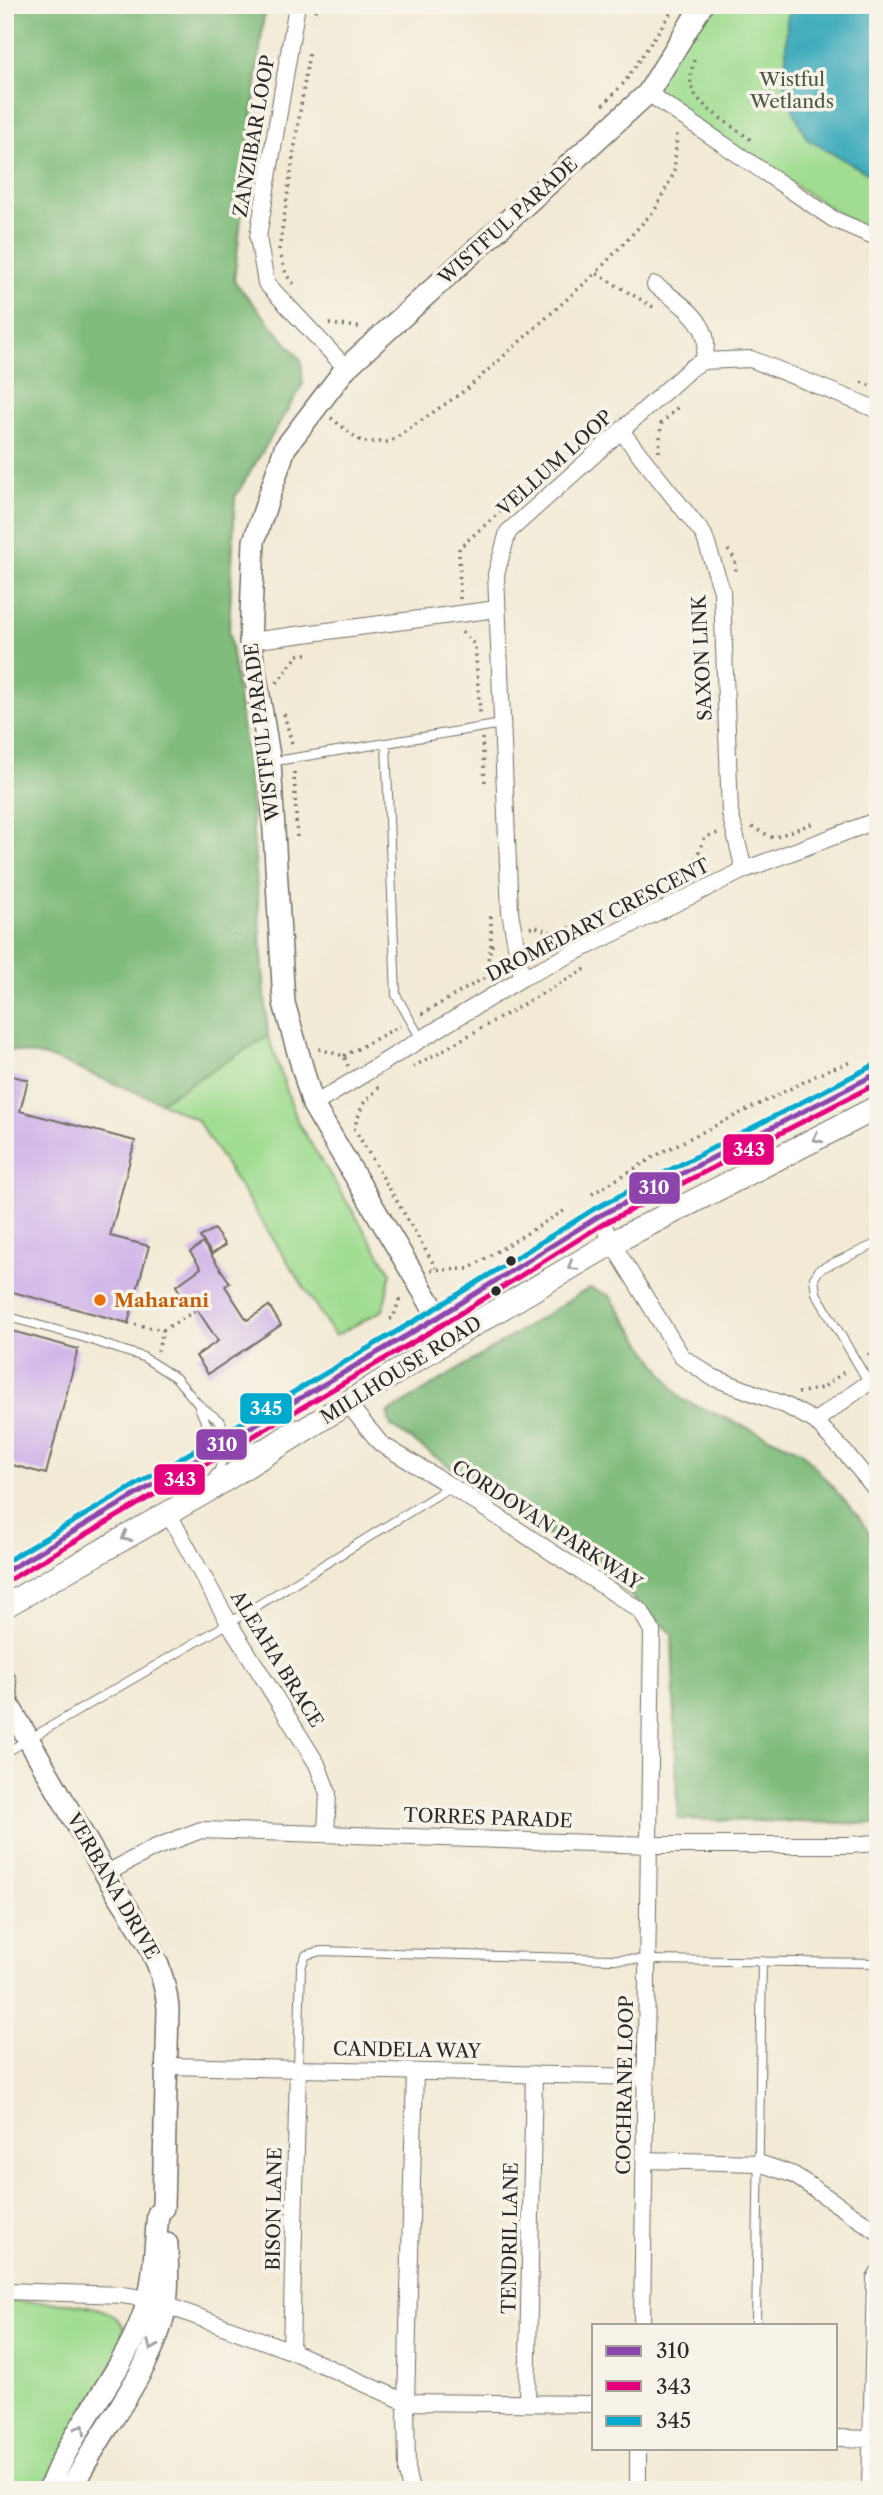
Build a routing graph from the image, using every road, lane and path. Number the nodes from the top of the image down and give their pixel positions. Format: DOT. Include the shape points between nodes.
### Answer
graph roads {
  1 [pos="297,5"];
  2 [pos="321,5"];
  3 [pos="676,5"];
  4 [pos="702,5"];
  5 [pos="313,22"];
  6 [pos="309,49"];
  7 [pos="699,50"];
  8 [pos="648,93"];
  9 [pos="597,111"];
  10 [pos="677,132"];
  11 [pos="758,145"];
  12 [pos="878,238"];
  13 [pos="596,273"];
  14 [pos="655,285"];
  15 [pos="302,294"];
  16 [pos="660,311"];
  17 [pos="369,318"];
  18 [pos="325,323"];
  19 [pos="703,361"];
  20 [pos="346,368"];
  21 [pos="853,379"];
  22 [pos="878,388"];
  23 [pos="878,410"];
  24 [pos="327,416"];
  25 [pos="621,431"];
  26 [pos="581,441"];
  27 [pos="497,609"];
  28 [pos="460,614"];
  29 [pos="250,641"];
  30 [pos="311,653"];
  31 [pos="276,684"];
  32 [pos="283,709"];
  33 [pos="502,724"];
  34 [pos="481,727"];
  35 [pos="386,743"];
  36 [pos="293,758"];
  37 [pos="270,762"];
  38 [pos="486,793"];
  39 [pos="825,819"];
  40 [pos="878,820"];
  41 [pos="734,829"];
  42 [pos="297,842"];
  43 [pos="744,870"];
  44 [pos="491,909"];
  45 [pos="514,935"];
  46 [pos="491,946"];
  47 [pos="598,961"];
  48 [pos="522,978"];
  49 [pos="410,1020"];
  50 [pos="421,1039"];
  51 [pos="316,1040"];
  52 [pos="344,1056"];
  53 [pos="853,1061"];
  54 [pos="404,1072"];
  55 [pos="878,1073"];
  56 [pos="354,1080"];
  57 [pos="379,1086"];
  58 [pos="363,1104"];
  59 [pos="313,1105"];
  60 [pos="878,1107"];
  61 [pos="583,1199"];
  62 [pos="572,1206"];
  63 [pos="599,1216"];
  64 [pos="878,1242"];
  65 [pos="612,1243"];
  66 [pos="436,1268"];
  67 [pos="413,1275"];
  68 [pos="197,1310"];
  69 [pos="5,1316"];
  70 [pos="438,1317"];
  71 [pos="128,1323"];
  72 [pos="163,1330"];
  73 [pos="451,1338"];
  74 [pos="878,1348"];
  75 [pos="152,1363"];
  76 [pos="857,1363"];
  77 [pos="873,1380"];
  78 [pos="796,1394"];
  79 [pos="347,1403"];
  80 [pos="198,1404"];
  81 [pos="815,1421"];
  82 [pos="315,1423"];
  83 [pos="225,1444"];
  84 [pos="451,1486"];
  85 [pos="878,1492"];
  86 [pos="198,1496"];
  87 [pos="168,1513"];
  88 [pos="5,1572"];
  89 [pos="5,1606"];
  90 [pos="229,1623"];
  91 [pos="5,1681"];
  92 [pos="7,1703"];
  93 [pos="29,1739"];
  94 [pos="5,1753"];
  95 [pos="326,1833"];
  96 [pos="878,1843"];
  97 [pos="651,1844"];
  98 [pos="106,1874"];
  99 [pos="649,1960"];
  100 [pos="762,1961"];
  101 [pos="878,1963"];
  102 [pos="168,2066"];
  103 [pos="298,2068"];
  104 [pos="415,2073"];
  105 [pos="534,2074"];
  106 [pos="644,2077"];
  107 [pos="645,2160"];
  108 [pos="759,2163"];
  109 [pos="878,2232"];
  110 [pos="878,2273"];
  111 [pos="5,2291"];
  112 [pos="157,2301"];
  113 [pos="642,2324"];
  114 [pos="756,2324"];
  115 [pos="292,2351"];
  116 [pos="876,2375"];
  117 [pos="406,2402"];
  118 [pos="527,2402"];
  119 [pos="592,2404"];
  120 [pos="838,2438"];
  121 [pos="872,2439"];
  122 [pos="638,2450"];
  123 [pos="870,2489"];
  124 [pos="878,2489"];
  125 [pos="49,2490"];
  126 [pos="71,2490"];
  127 [pos="411,2490"];
  128 [pos="638,2490"];
  1 -- 20 [label="street, ZANZIBAR LOOP" via="258,237 266,283"];
  2 -- 5 [label="path" via="315,9"];
  3 -- 9 [label="path" via="624,83"];
  4 -- 8 [label="street, WISTFUL PARADE"];
  6 -- 15 [label="path" via="279,250 286,274"];
  7 -- 11 [label="path" via="691,73 692,89 703,104"];
  8 -- 12 [label="street" via="833,219"];
  8 -- 20 [label="street, WISTFUL PARADE"];
  10 -- 13 [label="path" via="674,173 655,211"];
  13 -- 16 [label="path"];
  13 -- 24 [label="path" via="467,389 390,442 362,442"];
  14 -- 19 [label="street" via="687,307 706,342"];
  17 -- 18 [label="path" via="359,327"];
  19 -- 23 [label="street" via="751,359"];
  19 -- 25 [label="street, VELLUM LOOP"];
  20 -- 29 [label="street, WISTFUL PARADE" via="285,448 254,541"];
  21 -- 22 [label="path"];
  25 -- 27 [label="street, VELLUM LOOP" via="508,532 496,574"];
  25 -- 41 [label="street, SAXON LINK" via="704,535 722,591"];
  26 -- 28 [label="path" via="459,548"];
  27 -- 28 [label="street"];
  27 -- 33 [label="street, VELLUM LOOP"];
  28 -- 29 [label="street"];
  28 -- 34 [label="path" via="461,630 475,645"];
  29 -- 37 [label="street, WISTFUL PARADE"];
  30 -- 31 [label="path" via="298,655"];
  32 -- 36 [label="path"];
  33 -- 34 [label="lane"];
  33 -- 45 [label="street, VELLUM LOOP"];
  34 -- 35 [label="lane"];
  34 -- 38 [label="path"];
  35 -- 36 [label="lane"];
  35 -- 49 [label="lane" via="396,995"];
  36 -- 37 [label="lane"];
  36 -- 42 [label="path"];
  37 -- 59 [label="street, WISTFUL PARADE" via="284,1003"];
  39 -- 41 [label="path" via="773,838 748,825"];
  40 -- 43 [label="street, DROMEDARY CRESCENT"];
  41 -- 43 [label="street, SAXON LINK"];
  41 -- 45 [label="path" via="705,837 691,870 556,934 534,926"];
  43 -- 48 [label="street, DROMEDARY CRESCENT"];
  44 -- 46 [label="path"];
  45 -- 46 [label="path"];
  45 -- 48 [label="street, VELLUM LOOP"];
  46 -- 49 [label="path" via="484,978"];
  47 -- 54 [label="path"];
  48 -- 50 [label="street, DROMEDARY CRESCENT"];
  49 -- 50 [label="lane"];
  49 -- 52 [label="path"];
  50 -- 56 [label="street, DROMEDARY CRESCENT"];
  51 -- 52 [label="path" via="320,1051"];
  52 -- 56 [label="path"];
  53 -- 61 [label="path" via="664,1151"];
  55 -- 63 [label="main road, MILLHOUSE ROAD"];
  56 -- 58 [label="path"];
  56 -- 59 [label="street, DROMEDARY CRESCENT"];
  57 -- 58 [label="path"];
  58 -- 66 [label="path" via="354,1128"];
  59 -- 67 [label="street, WISTFUL PARADE"];
  60 -- 65 [label="main road, MILLHOUSE ROAD, one-way"];
  62 -- 66 [label="path" via="468,1269"];
  63 -- 65 [label="street"];
  63 -- 70 [label="main road, MILLHOUSE ROAD"];
  64 -- 76 [label="lane" via="820,1269 814,1278 816,1293"];
  65 -- 73 [label="main road, MILLHOUSE ROAD, one-way"];
  65 -- 81 [label="street" via="681,1357 712,1377"];
  66 -- 67 [label="path"];
  67 -- 70 [label="street, WISTFUL PARADE"];
  68 -- 72 [label="path"];
  69 -- 75 [label="lane"];
  70 -- 73 [label="street, WISTFUL PARADE"];
  70 -- 83 [label="main road, MILLHOUSE ROAD"];
  71 -- 72 [label="path"];
  72 -- 75 [label="path"];
  73 -- 79 [label="main road, MILLHOUSE ROAD"];
  74 -- 76 [label="path"];
  75 -- 80 [label="lane" via="176,1378"];
  76 -- 77 [label="lane"];
  76 -- 78 [label="path" via="822,1388"];
  77 -- 81 [label="street"];
  79 -- 82 [label="main road, MILLHOUSE ROAD"];
  79 -- 84 [label="street, CORDOVAN PARKWAY" via="381,1444"];
  80 -- 83 [label="lane" via="209,1430"];
  80 -- 83 [label="lane" via="221,1422"];
  81 -- 85 [label="street"];
  82 -- 83 [label="lane" via="293,1423 246,1448"];
  82 -- 86 [label="main road, MILLHOUSE ROAD"];
  83 -- 86 [label="lane" via="219,1470"];
  83 -- 88 [label="main road, MILLHOUSE ROAD"];
  84 -- 90 [label="lane"];
  84 -- 97 [label="street, CORDOVAN PARKWAY" via="641,1611 653,1631"];
  86 -- 87 [label="main road, MILLHOUSE ROAD"];
  87 -- 89 [label="main road, MILLHOUSE ROAD, one-way"];
  87 -- 90 [label="street, ALEAHA BRACE"];
  90 -- 93 [label="lane"];
  90 -- 95 [label="street, ALEAHA BRACE" via="317,1763 328,1793"];
  91 -- 92 [label="street, VERBANA DRIVE"];
  92 -- 93 [label="street, VERBANA DRIVE"];
  93 -- 94 [label="lane"];
  93 -- 98 [label="street, VERBANA DRIVE"];
  95 -- 97 [label="street, TORRES PARADE"];
  95 -- 98 [label="street, TORRES PARADE" via="201,1830"];
  96 -- 97 [label="street, TORRES PARADE"];
  97 -- 99 [label="street, COCHRANE LOOP"];
  98 -- 102 [label="street, VERBANA DRIVE" via="160,1967 169,2008"];
  99 -- 100 [label="lane"];
  99 -- 103 [label="lane" via="321,1951 306,1955 301,1967"];
  99 -- 106 [label="street, COCHRANE LOOP"];
  100 -- 101 [label="lane"];
  100 -- 108 [label="lane"];
  102 -- 103 [label="street, CANDELA WAY"];
  102 -- 112 [label="street, VERBANA DRIVE"];
  103 -- 104 [label="street, CANDELA WAY"];
  103 -- 115 [label="street, BISON LANE"];
  104 -- 105 [label="street, CANDELA WAY"];
  104 -- 117 [label="street"];
  105 -- 106 [label="street, CANDELA WAY"];
  105 -- 118 [label="street, TENDRIL LANE"];
  106 -- 107 [label="street, COCHRANE LOOP"];
  107 -- 108 [label="street"];
  107 -- 113 [label="street, COCHRANE LOOP"];
  108 -- 109 [label="street" via="794,2175"];
  108 -- 114 [label="lane"];
  110 -- 116 [label="street"];
  111 -- 112 [label="street" via="122,2295"];
  112 -- 115 [label="street"];
  125 -- 112 [label="street, VERBANA DRIVE, one-way"];
  112 -- 126 [label="street, VERBANA DRIVE, one-way" via="155,2341"];
  115 -- 117 [label="street"];
  116 -- 121 [label="street"];
  117 -- 118 [label="street"];
  117 -- 127 [label="street"];
  118 -- 119 [label="street"];
  120 -- 121 [label="street"];
  121 -- 123 [label="street"];
  122 -- 128 [label="street"];
  123 -- 124 [label="street"];
}
